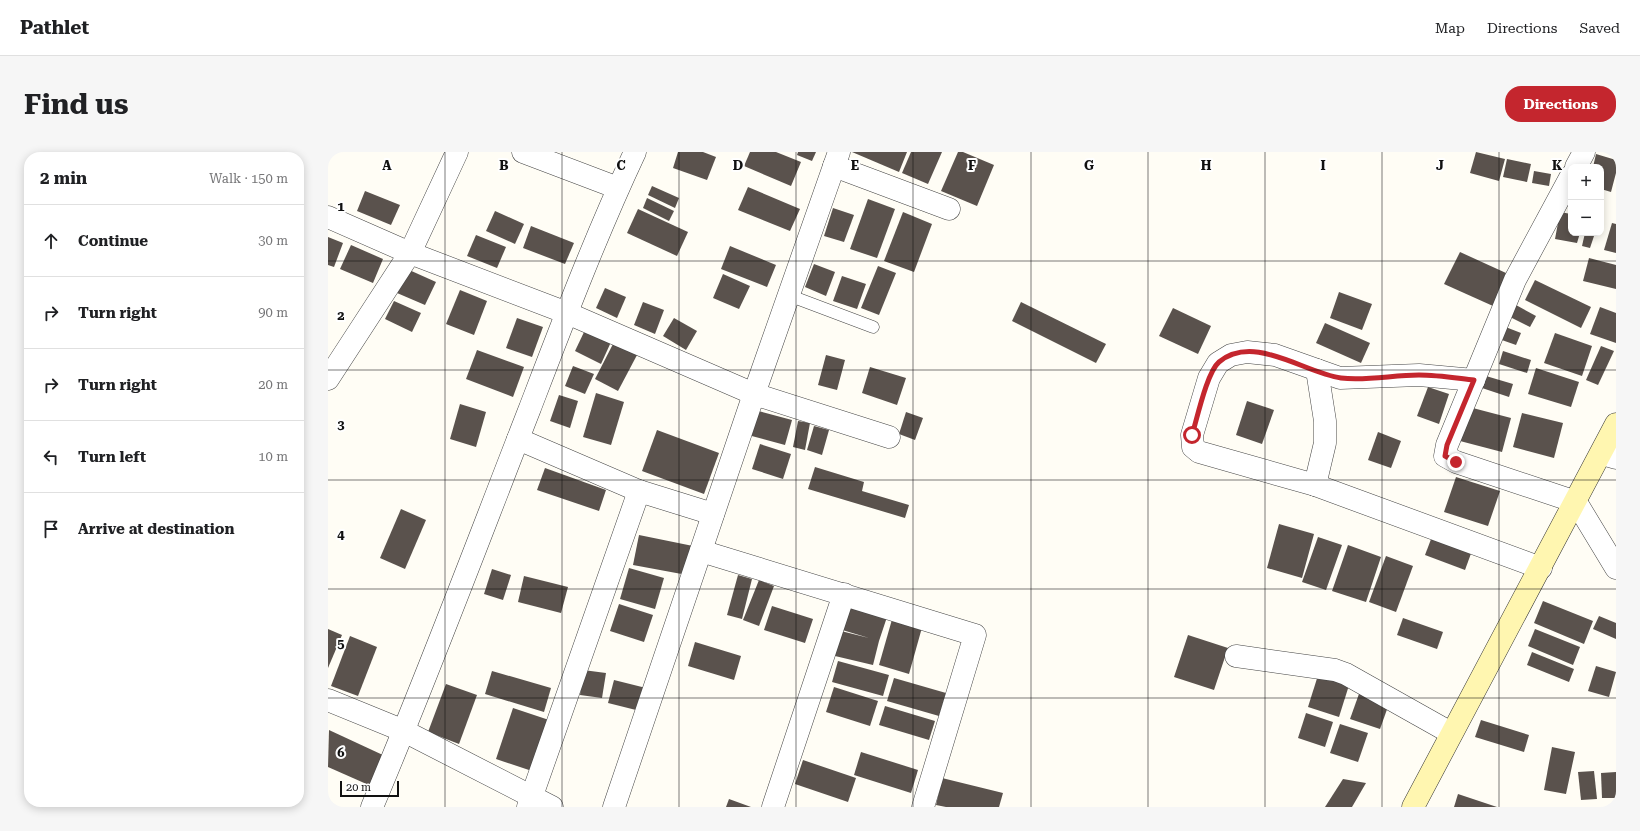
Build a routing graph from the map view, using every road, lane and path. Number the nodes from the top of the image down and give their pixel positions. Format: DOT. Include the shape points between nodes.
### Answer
graph roads {
  1 [pos="457,152"];
  2 [pos="523,152"];
  3 [pos="635,152"];
  4 [pos="1584,152"];
  5 [pos="837,159"];
  6 [pos="1578,164"];
  7 [pos="1568,182"];
  8 [pos="618,188"];
  9 [pos="949,209"];
  10 [pos="328,217"];
  11 [pos="410,253"];
  12 [pos="788,295"];
  13 [pos="567,313"];
  14 [pos="873,327"];
  15 [pos="1317,370"];
  16 [pos="330,372"];
  17 [pos="1474,380"];
  18 [pos="754,394"];
  19 [pos="1616,424"];
  20 [pos="889,437"];
  21 [pos="518,439"];
  22 [pos="1609,456"];
  23 [pos="1315,485"];
  24 [pos="639,490"];
  25 [pos="1576,502"];
  26 [pos="713,514"];
  27 [pos="701,551"];
  28 [pos="1541,568"];
  29 [pos="1616,568"];
  30 [pos="844,594"];
  31 [pos="1236,656"];
  32 [pos="328,700"];
  33 [pos="404,731"];
  34 [pos="1451,733"];
  35 [pos="530,802"];
  36 [pos="372,807"];
  37 [pos="552,807"];
  38 [pos="614,807"];
  39 [pos="772,807"];
  40 [pos="923,807"];
  41 [pos="1412,807"];
  1 -- 11 [label="street"];
  2 -- 8 [label="street"];
  3 -- 8 [label="street"];
  4 -- 6 [label="street"];
  5 -- 9 [label="street"];
  5 -- 12 [label="street"];
  7 -- 17 [label="street" via="1515,280"];
  8 -- 13 [label="street"];
  10 -- 11 [label="street"];
  11 -- 13 [label="street"];
  11 -- 16 [label="street"];
  12 -- 14 [label="lane"];
  12 -- 18 [label="street"];
  13 -- 18 [label="street"];
  13 -- 21 [label="street"];
  15 -- 17 [label="street" via="1340,378 1420,375"];
  15 -- 23 [label="street" via="1325,421 1325,442"];
  15 -- 23 [label="street" via="1275,355 1247,352 1231,355 1218,363 1210,378 1192,435 1193,447 1199,452"];
  17 -- 25 [label="street" via="1447,445 1445,456 1456,462"];
  18 -- 20 [label="street"];
  18 -- 26 [label="street"];
  19 -- 22 [label="street"];
  21 -- 24 [label="street"];
  21 -- 33 [label="street"];
  22 -- 25 [label="street"];
  23 -- 28 [label="street"];
  24 -- 26 [label="street"];
  24 -- 35 [label="street"];
  25 -- 28 [label="street"];
  25 -- 29 [label="street"];
  26 -- 27 [label="street"];
  27 -- 30 [label="street"];
  27 -- 38 [label="street"];
  28 -- 34 [label="street"];
  30 -- 39 [label="street"];
  30 -- 40 [label="street" via="976,635"];
  31 -- 34 [label="street" via="1335,670"];
  32 -- 33 [label="street"];
  33 -- 35 [label="street"];
  33 -- 36 [label="street"];
  34 -- 41 [label="street"];
  35 -- 37 [label="street"];
}
